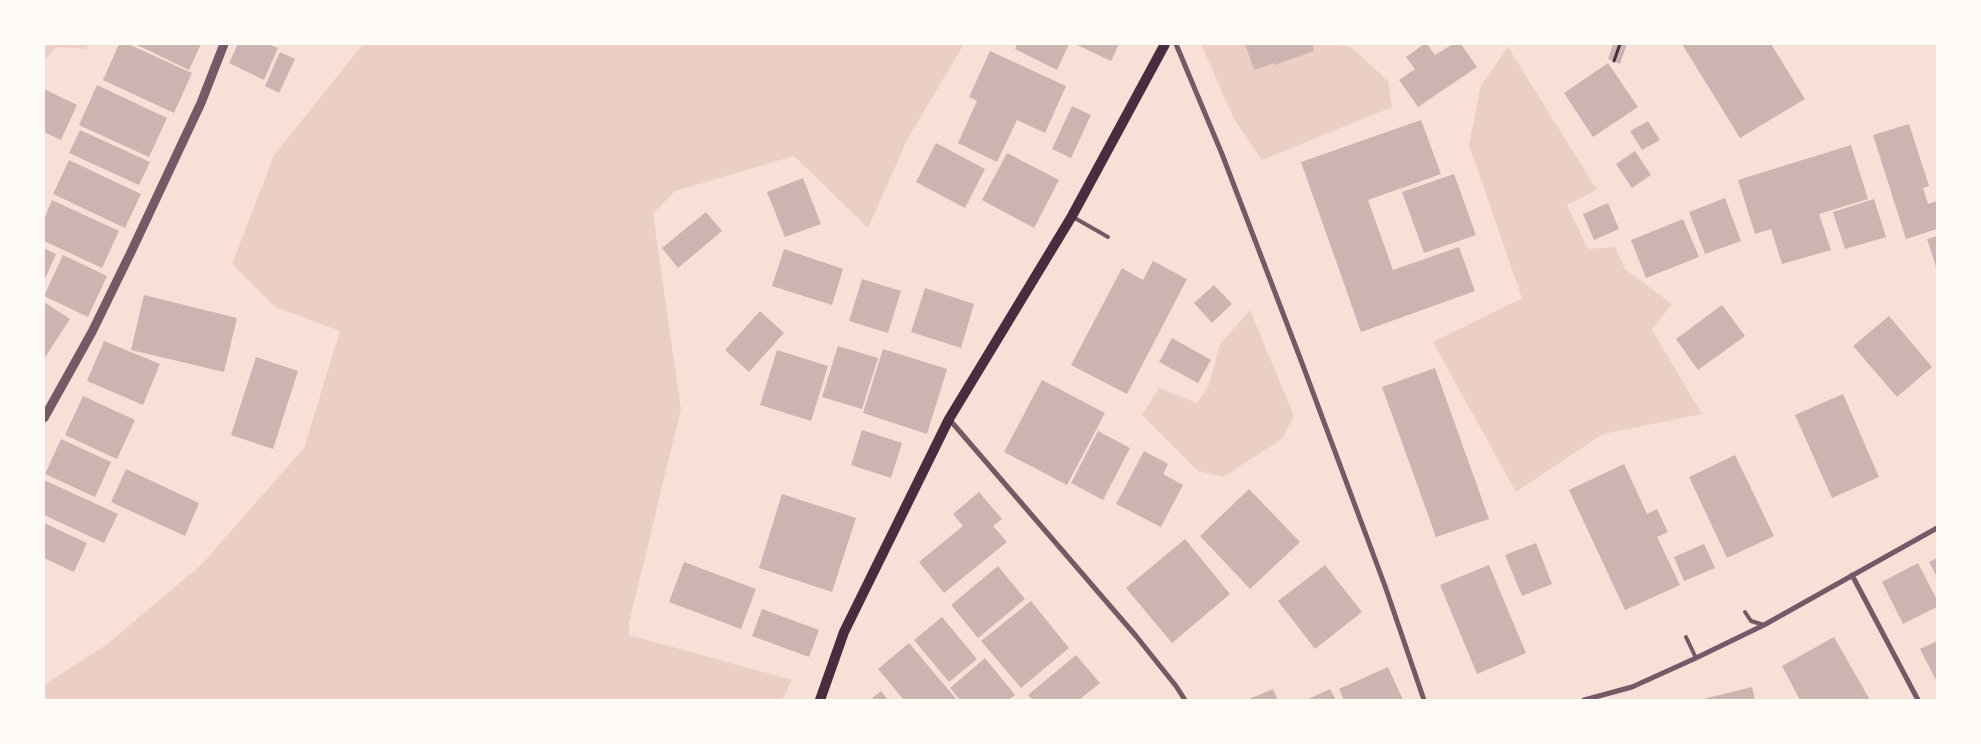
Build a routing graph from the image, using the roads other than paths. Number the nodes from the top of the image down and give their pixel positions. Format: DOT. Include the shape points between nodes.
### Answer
graph roads {
  1 [pos="224,44"];
  2 [pos="1165,44"];
  3 [pos="1176,44"];
  4 [pos="1072,216"];
  5 [pos="1108,237"];
  6 [pos="44,418"];
  7 [pos="949,419"];
  8 [pos="1937,528"];
  9 [pos="1852,575"];
  10 [pos="1745,612"];
  11 [pos="1764,625"];
  12 [pos="1686,637"];
  13 [pos="1696,658"];
  14 [pos="820,700"];
  15 [pos="1185,700"];
  16 [pos="1424,700"];
  17 [pos="1584,700"];
  18 [pos="1918,700"];
  1 -- 6 [label="street" via="201,103 132,250 92,332"];
  2 -- 4 [label="main road"];
  3 -- 16 [label="street" via="1299,354"];
  4 -- 5 [label="lane"];
  4 -- 7 [label="main road"];
  7 -- 14 [label="main road" via="844,632"];
  7 -- 15 [label="street" via="1136,636"];
  8 -- 9 [label="street"];
  9 -- 11 [label="street"];
  9 -- 18 [label="street"];
  10 -- 11 [label="lane" via="1751,621"];
  11 -- 13 [label="street"];
  12 -- 13 [label="lane"];
  13 -- 17 [label="street" via="1632,687"];
}
